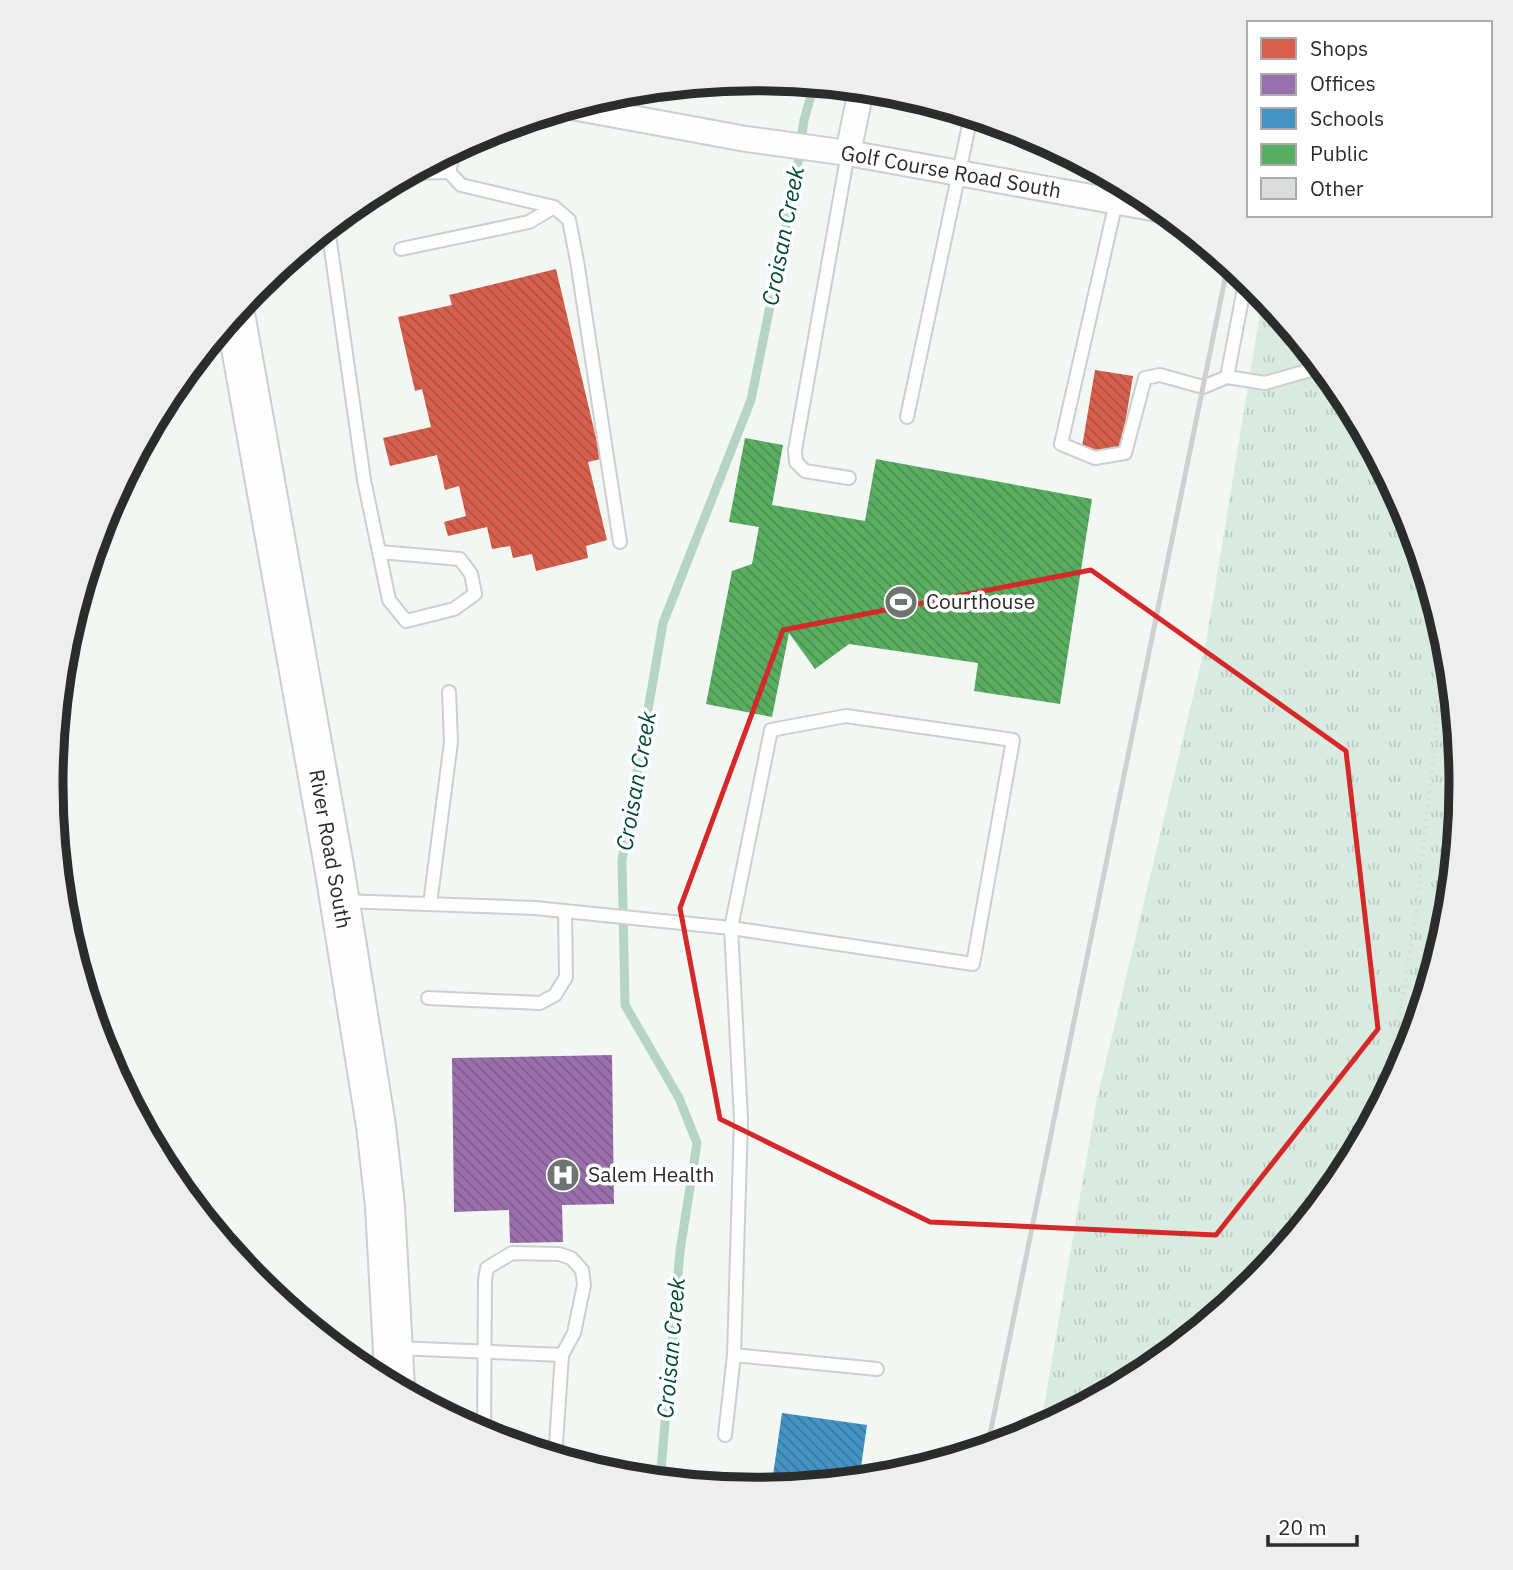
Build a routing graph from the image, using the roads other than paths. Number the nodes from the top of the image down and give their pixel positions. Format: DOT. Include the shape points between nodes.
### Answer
graph roads {
  1 [pos="859,99"];
  2 [pos="594,111"];
  3 [pos="969,125"];
  4 [pos="848,153"];
  5 [pos="451,163"];
  6 [pos="432,172"];
  7 [pos="449,172"];
  8 [pos="958,173"];
  9 [pos="1127,199"];
  10 [pos="554,207"];
  11 [pos="330,239"];
  12 [pos="401,248"];
  13 [pos="1243,292"];
  14 [pos="237,326"];
  15 [pos="1312,370"];
  16 [pos="1227,377"];
  17 [pos="907,417"];
  18 [pos="849,478"];
  19 [pos="620,542"];
  20 [pos="380,552"];
  21 [pos="449,692"];
  22 [pos="340,900"];
  23 [pos="430,904"];
  24 [pos="565,911"];
  25 [pos="731,928"];
  26 [pos="428,998"];
  27 [pos="394,1348"];
  28 [pos="484,1351"];
  29 [pos="562,1355"];
  30 [pos="734,1355"];
  31 [pos="877,1369"];
  32 [pos="395,1377"];
  33 [pos="484,1423"];
  34 [pos="725,1435"];
  35 [pos="556,1449"];
  1 -- 4 [label="street"];
  2 -- 4 [label="street, Golf Course Road South"];
  3 -- 8 [label="lane"];
  4 -- 8 [label="street, Golf Course Road South"];
  4 -- 18 [label="lane" via="794,450 796,462 806,471"];
  5 -- 7 [label="lane"];
  6 -- 7 [label="lane"];
  7 -- 10 [label="lane" via="461,185"];
  8 -- 9 [label="street, Golf Course Road South"];
  8 -- 17 [label="lane"];
  9 -- 16 [label="lane" via="1061,444 1096,458 1125,453 1144,377 1160,375 1203,387"];
  10 -- 12 [label="lane" via="529,222"];
  10 -- 19 [label="lane" via="569,220"];
  11 -- 20 [label="lane" via="364,480"];
  13 -- 16 [label="lane"];
  14 -- 22 [label="main road, River Road South"];
  15 -- 16 [label="lane" via="1265,383"];
  20 -- 20 [label="lane" via="389,600 406,621 454,609 475,594 471,574 460,559"];
  21 -- 23 [label="lane" via="451,742"];
  22 -- 23 [label="lane"];
  22 -- 27 [label="main road, River Road South" via="376,1126"];
  23 -- 24 [label="lane"];
  24 -- 25 [label="lane"];
  24 -- 26 [label="lane" via="566,976 555,995 540,1003"];
  25 -- 25 [label="lane" via="771,730 846,716 1013,740 973,964"];
  25 -- 30 [label="lane" via="741,1119"];
  27 -- 28 [label="lane"];
  27 -- 32 [label="main road, River Road South"];
  28 -- 29 [label="lane"];
  28 -- 29 [label="lane" via="487,1268 512,1253 559,1254 571,1258 582,1270 584,1285 574,1334"];
  28 -- 33 [label="lane"];
  29 -- 35 [label="lane"];
  30 -- 31 [label="lane"];
  30 -- 34 [label="lane"];
}
